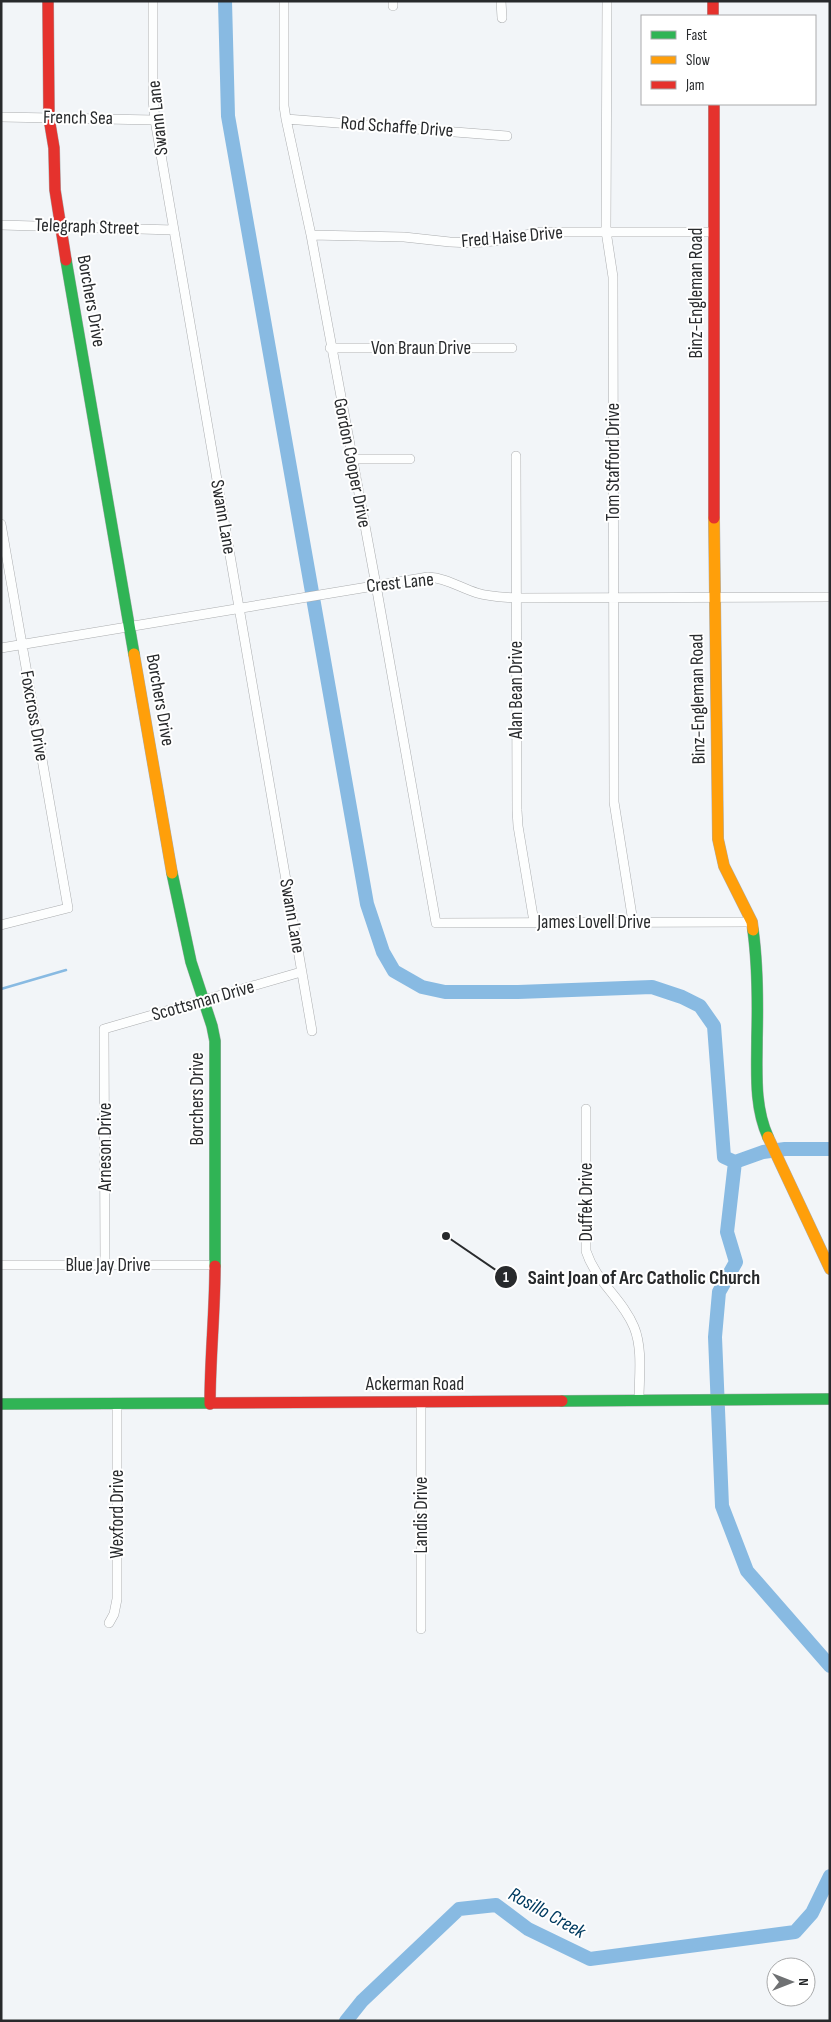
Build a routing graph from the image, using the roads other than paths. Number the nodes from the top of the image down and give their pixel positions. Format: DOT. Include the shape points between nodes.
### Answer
graph roads {
  1 [pos="48,1"];
  2 [pos="153,1"];
  3 [pos="284,1"];
  4 [pos="501,1"];
  5 [pos="606,1"];
  6 [pos="713,1"];
  7 [pos="713,15"];
  8 [pos="502,18"];
  9 [pos="714,105"];
  10 [pos="1,116"];
  11 [pos="50,118"];
  12 [pos="286,119"];
  13 [pos="155,120"];
  14 [pos="507,136"];
  15 [pos="1,225"];
  16 [pos="60,226"];
  17 [pos="174,230"];
  18 [pos="606,232"];
  19 [pos="714,232"];
  20 [pos="311,235"];
  21 [pos="330,348"];
  22 [pos="512,348"];
  23 [pos="516,456"];
  24 [pos="352,459"];
  25 [pos="410,459"];
  26 [pos="1,524"];
  27 [pos="376,585"];
  28 [pos="613,596"];
  29 [pos="714,597"];
  30 [pos="830,597"];
  31 [pos="516,598"];
  32 [pos="239,608"];
  33 [pos="130,626"];
  34 [pos="22,646"];
  35 [pos="1,648"];
  36 [pos="534,922"];
  37 [pos="633,922"];
  38 [pos="752,922"];
  39 [pos="436,923"];
  40 [pos="1,925"];
  41 [pos="302,972"];
  42 [pos="203,1001"];
  43 [pos="104,1029"];
  44 [pos="312,1031"];
  45 [pos="586,1109"];
  46 [pos="105,1265"];
  47 [pos="215,1265"];
  48 [pos="1,1266"];
  49 [pos="830,1270"];
  50 [pos="640,1400"];
  51 [pos="830,1400"];
  52 [pos="421,1402"];
  53 [pos="117,1403"];
  54 [pos="1,1404"];
  55 [pos="210,1404"];
  56 [pos="110,1623"];
  57 [pos="421,1629"];
  1 -- 11 [label="street, Borchers Drive"];
  2 -- 13 [label="street, Swann Lane"];
  3 -- 12 [label="street, Gordon Cooper Drive"];
  4 -- 8 [label="street"];
  5 -- 18 [label="street, Tom Stafford Drive"];
  6 -- 7 [label="street"];
  9 -- 19 [label="street, Binz-Engleman Road"];
  10 -- 11 [label="street, French Sea"];
  11 -- 13 [label="street, French Sea"];
  11 -- 16 [label="street, Borchers Drive"];
  12 -- 14 [label="street, Rod Schaffe Drive"];
  12 -- 20 [label="street, Gordon Cooper Drive"];
  13 -- 17 [label="street, Swann Lane"];
  15 -- 16 [label="street, Telegraph Street"];
  16 -- 17 [label="street, Telegraph Street"];
  16 -- 33 [label="street, Borchers Drive"];
  17 -- 32 [label="street, Swann Lane"];
  18 -- 19 [label="street, Fred Haise Drive"];
  18 -- 20 [label="street, Fred Haise Drive" via="541,232 472,243 404,237"];
  18 -- 28 [label="street, Tom Stafford Drive" via="612,277"];
  19 -- 29 [label="street, Binz-Engleman Road"];
  20 -- 21 [label="street, Gordon Cooper Drive"];
  21 -- 22 [label="street, Von Braun Drive"];
  21 -- 24 [label="street, Gordon Cooper Drive"];
  23 -- 31 [label="street, Alan Bean Drive"];
  24 -- 25 [label="street"];
  24 -- 27 [label="street, Gordon Cooper Drive"];
  26 -- 34 [label="street, Foxcross Drive"];
  27 -- 31 [label="street, Crest Lane" via="435,578 488,596"];
  27 -- 32 [label="street, Crest Lane"];
  27 -- 39 [label="street, Gordon Cooper Drive"];
  28 -- 29 [label="street, Crest Lane"];
  28 -- 31 [label="street, Crest Lane"];
  28 -- 37 [label="street, Tom Stafford Drive" via="614,815"];
  29 -- 30 [label="street, Crest Lane"];
  29 -- 38 [label="street, Binz-Engleman Road" via="718,839 724,866"];
  31 -- 36 [label="street, Alan Bean Drive" via="516,810"];
  32 -- 33 [label="street, Crest Lane"];
  32 -- 41 [label="street, Swann Lane"];
  33 -- 34 [label="street, Crest Lane"];
  33 -- 42 [label="street, Borchers Drive" via="178,905"];
  34 -- 35 [label="street, Crest Lane"];
  34 -- 40 [label="street, Foxcross Drive" via="68,908"];
  36 -- 37 [label="street, James Lovell Drive"];
  36 -- 39 [label="street, James Lovell Drive"];
  37 -- 38 [label="street, James Lovell Drive"];
  38 -- 49 [label="street, Binz-Engleman Road" via="758,965 757,1098 766,1134"];
  41 -- 42 [label="street, Scottsman Drive"];
  41 -- 44 [label="street, Swann Lane"];
  42 -- 43 [label="street, Scottsman Drive"];
  42 -- 47 [label="street, Borchers Drive" via="214,1041"];
  43 -- 46 [label="street, Arneson Drive"];
  45 -- 50 [label="street, Duffek Drive" via="586,1251 597,1276 634,1326 640,1352"];
  46 -- 47 [label="street, Blue Jay Drive"];
  46 -- 48 [label="street, Blue Jay Drive"];
  47 -- 55 [label="street, Borchers Drive"];
  50 -- 51 [label="street, Ackerman Road"];
  50 -- 52 [label="street, Ackerman Road"];
  52 -- 55 [label="street, Ackerman Road"];
  52 -- 57 [label="street, Landis Drive"];
  53 -- 54 [label="street, Ackerman Road"];
  53 -- 55 [label="street, Ackerman Road"];
  53 -- 56 [label="street, Wexford Drive" via="117,1599"];
}
